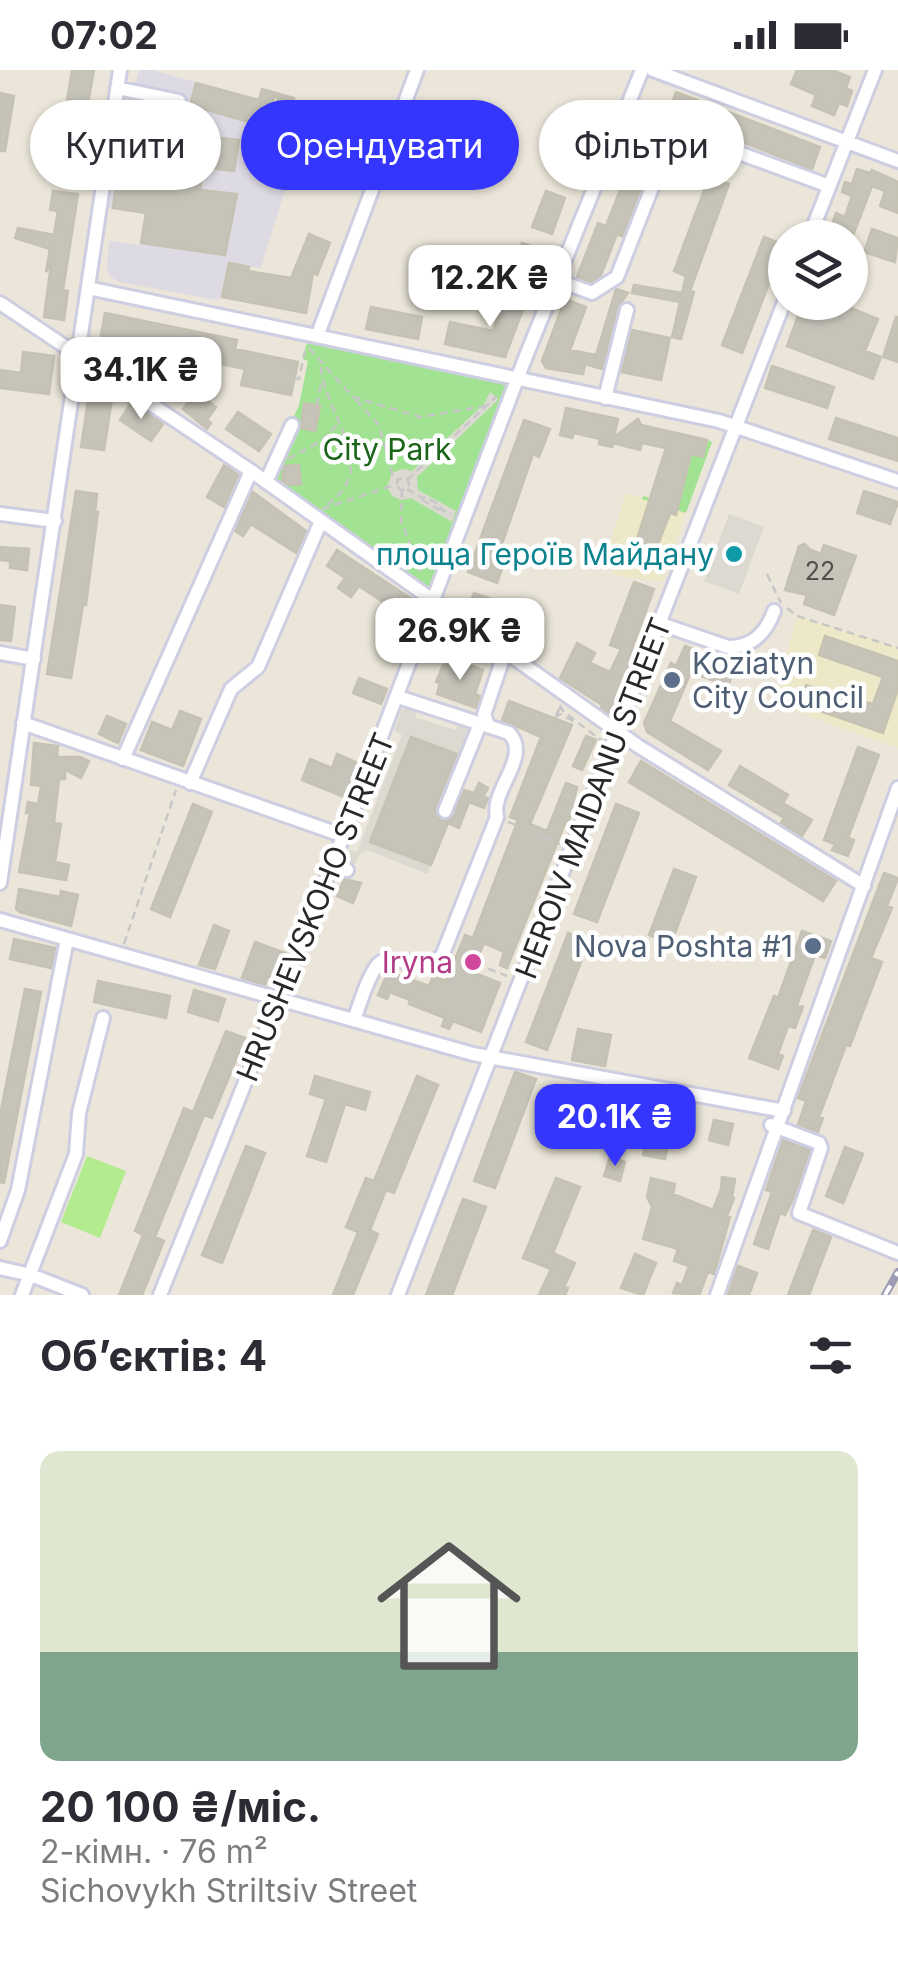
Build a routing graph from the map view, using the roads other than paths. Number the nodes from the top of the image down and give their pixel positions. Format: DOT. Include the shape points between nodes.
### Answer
graph roads {
  1 [pos="120,70"];
  2 [pos="417,70"];
  3 [pos="642,70"];
  4 [pos="654,70"];
  5 [pos="876,70"];
  6 [pos="117,88"];
  7 [pos="170,100"];
  8 [pos="846,142"];
  9 [pos="898,162"];
  10 [pos="829,186"];
  11 [pos="816,220"];
  12 [pos="557,280"];
  13 [pos="88,288"];
  14 [pos="0,303"];
  15 [pos="628,310"];
  16 [pos="777,320"];
  17 [pos="318,334"];
  18 [pos="78,358"];
  19 [pos="518,378"];
  20 [pos="605,398"];
  21 [pos="292,425"];
  22 [pos="737,426"];
  23 [pos="250,471"];
  24 [pos="898,481"];
  25 [pos="266,482"];
  26 [pos="0,514"];
  27 [pos="320,521"];
  28 [pos="55,522"];
  29 [pos="434,603"];
  30 [pos="774,611"];
  31 [pos="661,624"];
  32 [pos="506,652"];
  33 [pos="0,653"];
  34 [pos="34,659"];
  35 [pos="398,697"];
  36 [pos="23,723"];
  37 [pos="484,724"];
  38 [pos="620,731"];
  39 [pos="123,759"];
  40 [pos="185,781"];
  41 [pos="898,788"];
  42 [pos="446,811"];
  43 [pos="344,836"];
  44 [pos="332,864"];
  45 [pos="347,870"];
  46 [pos="0,883"];
  47 [pos="864,886"];
  48 [pos="0,920"];
  49 [pos="67,939"];
  50 [pos="279,997"];
  51 [pos="103,1018"];
  52 [pos="354,1019"];
  53 [pos="492,1058"];
  54 [pos="784,1111"];
  55 [pos="774,1126"];
  56 [pos="0,1241"];
  57 [pos="898,1253"];
  58 [pos="0,1268"];
  59 [pos="31,1275"];
  60 [pos="22,1295"];
  61 [pos="82,1295"];
  62 [pos="160,1295"];
  63 [pos="398,1295"];
  64 [pos="717,1295"];
  1 -- 6 [label="street"];
  2 -- 17 [label="street"];
  3 -- 12 [label="street, HRUSHEVSKOHO STREET"];
  4 -- 8 [label="street"];
  5 -- 8 [label="street"];
  6 -- 7 [label="street"];
  6 -- 13 [label="street"];
  8 -- 9 [label="street"];
  8 -- 10 [label="street"];
  10 -- 11 [label="street"];
  10 -- 12 [label="street" via="679,131 618,277 592,293"];
  12 -- 19 [label="street, HRUSHEVSKOHO STREET"];
  13 -- 17 [label="street"];
  13 -- 18 [label="street"];
  14 -- 18 [label="street"];
  15 -- 20 [label="street"];
  16 -- 22 [label="street, HEROIV MAIDANU STREET"];
  17 -- 19 [label="street"];
  18 -- 23 [label="street"];
  18 -- 28 [label="street"];
  19 -- 20 [label="street"];
  19 -- 29 [label="street, HRUSHEVSKOHO STREET"];
  20 -- 22 [label="street"];
  21 -- 25 [label="street"];
  22 -- 24 [label="street"];
  22 -- 31 [label="street, HEROIV MAIDANU STREET"];
  23 -- 25 [label="street"];
  23 -- 39 [label="street"];
  25 -- 27 [label="street"];
  26 -- 28 [label="street"];
  27 -- 29 [label="street"];
  27 -- 40 [label="street" via="258,667 230,689"];
  28 -- 34 [label="street"];
  29 -- 32 [label="street"];
  29 -- 35 [label="street, HRUSHEVSKOHO STREET"];
  30 -- 31 [label="street" via="765,632 738,647"];
  31 -- 38 [label="street, HEROIV MAIDANU STREET"];
  32 -- 37 [label="street"];
  32 -- 38 [label="street" via="563,700"];
  33 -- 34 [label="street"];
  34 -- 36 [label="street"];
  35 -- 37 [label="street"];
  35 -- 43 [label="street, HRUSHEVSKOHO STREET"];
  36 -- 39 [label="street"];
  36 -- 46 [label="street"];
  37 -- 42 [label="street"];
  37 -- 52 [label="street" via="509,734 517,752 454,933 436,961 420,966 382,960"];
  38 -- 47 [label="street"];
  38 -- 53 [label="street, HEROIV MAIDANU STREET"];
  39 -- 40 [label="street"];
  40 -- 43 [label="street"];
  41 -- 47 [label="street"];
  43 -- 44 [label="street, HRUSHEVSKOHO STREET"];
  44 -- 45 [label="street"];
  44 -- 50 [label="street, HRUSHEVSKOHO STREET"];
  47 -- 54 [label="street"];
  48 -- 49 [label="street"];
  49 -- 50 [label="street"];
  49 -- 56 [label="street" via="18,1190"];
  50 -- 52 [label="street"];
  50 -- 62 [label="street, HRUSHEVSKOHO STREET"];
  51 -- 59 [label="street" via="76,1154"];
  52 -- 53 [label="street"];
  53 -- 54 [label="street"];
  53 -- 63 [label="street, HEROIV MAIDANU STREET"];
  54 -- 55 [label="street"];
  55 -- 57 [label="street" via="820,1143 799,1213"];
  55 -- 64 [label="street"];
  58 -- 59 [label="street"];
  59 -- 60 [label="street"];
  59 -- 61 [label="street"];
}
